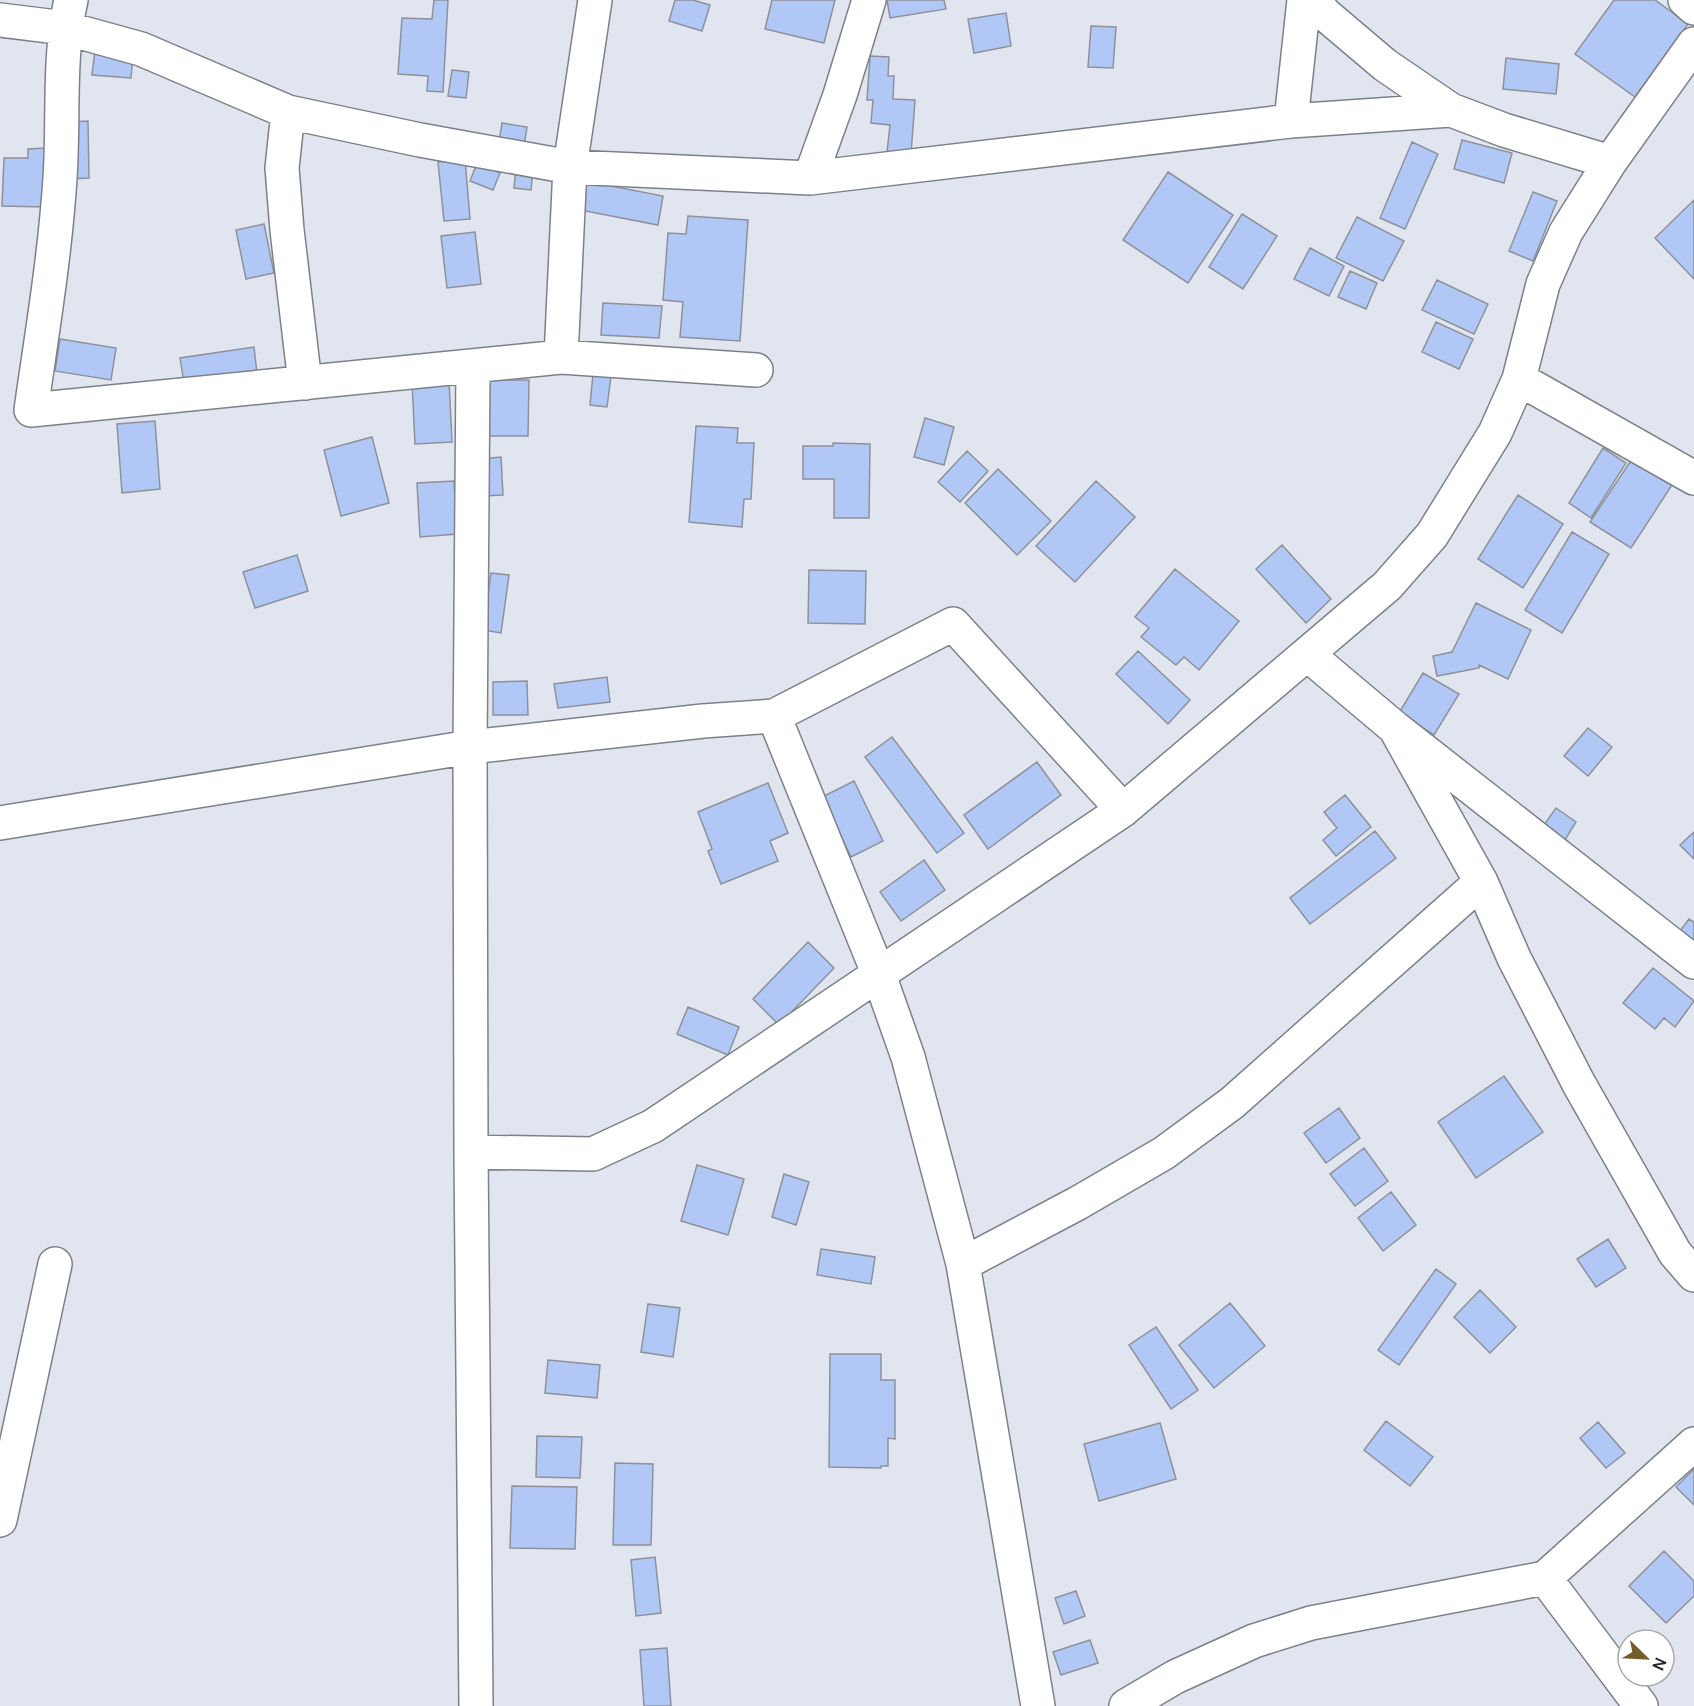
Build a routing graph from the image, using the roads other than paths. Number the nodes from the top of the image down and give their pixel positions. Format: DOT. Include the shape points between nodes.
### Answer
graph roads {
  1 [pos="595,0"];
  2 [pos="869,0"];
  3 [pos="1304,0"];
  4 [pos="1312,0"];
  5 [pos="1685,0"];
  6 [pos="1694,8"];
  7 [pos="68,14"];
  8 [pos="0,20"];
  9 [pos="1694,44"];
  10 [pos="1452,110"];
  11 [pos="288,112"];
  12 [pos="1292,121"];
  13 [pos="1610,162"];
  14 [pos="570,167"];
  15 [pos="810,178"];
  16 [pos="561,357"];
  17 [pos="473,366"];
  18 [pos="756,370"];
  19 [pos="1519,379"];
  20 [pos="305,383"];
  21 [pos="1694,478"];
  22 [pos="1307,654"];
  23 [pos="774,716"];
  24 [pos="1395,728"];
  25 [pos="470,747"];
  26 [pos="1123,810"];
  27 [pos="0,823"];
  28 [pos="1481,882"];
  29 [pos="1694,962"];
  30 [pos="879,975"];
  31 [pos="471,1152"];
  32 [pos="55,1264"];
  33 [pos="963,1264"];
  34 [pos="1694,1275"];
  35 [pos="1694,1444"];
  36 [pos="0,1520"];
  37 [pos="1545,1578"];
  38 [pos="476,1706"];
  39 [pos="1038,1706"];
  40 [pos="1126,1706"];
  41 [pos="1641,1706"];
  1 -- 14 [label="street"];
  2 -- 15 [label="street"];
  3 -- 12 [label="street"];
  4 -- 10 [label="street" via="1385,65"];
  5 -- 6 [label="street"];
  7 -- 8 [label="street"];
  7 -- 11 [label="street"];
  7 -- 20 [label="street" via="58,223 31,410"];
  9 -- 13 [label="street"];
  10 -- 12 [label="street"];
  10 -- 13 [label="street"];
  11 -- 14 [label="street"];
  11 -- 20 [label="street" via="282,168"];
  12 -- 15 [label="street"];
  13 -- 19 [label="street" via="1566,232 1543,284"];
  14 -- 15 [label="street"];
  14 -- 16 [label="street"];
  16 -- 17 [label="street"];
  16 -- 18 [label="street"];
  17 -- 20 [label="street"];
  17 -- 25 [label="street"];
  19 -- 21 [label="street"];
  19 -- 22 [label="street" via="1495,433 1431,535 1387,586"];
  22 -- 24 [label="street"];
  22 -- 26 [label="street"];
  23 -- 25 [label="street"];
  23 -- 26 [label="street" via="953,624"];
  23 -- 30 [label="street"];
  24 -- 28 [label="street"];
  24 -- 29 [label="street"];
  25 -- 27 [label="street"];
  25 -- 31 [label="street"];
  26 -- 30 [label="street"];
  28 -- 33 [label="street" via="1232,1103 1155,1158"];
  28 -- 34 [label="street" via="1514,958 1579,1084 1675,1253"];
  30 -- 31 [label="street" via="653,1126 593,1154"];
  30 -- 33 [label="street" via="908,1057"];
  31 -- 38 [label="street"];
  32 -- 36 [label="street"];
  33 -- 39 [label="street"];
  35 -- 37 [label="street"];
  37 -- 40 [label="street" via="1311,1623 1254,1641 1175,1677"];
  37 -- 41 [label="street"];
}
